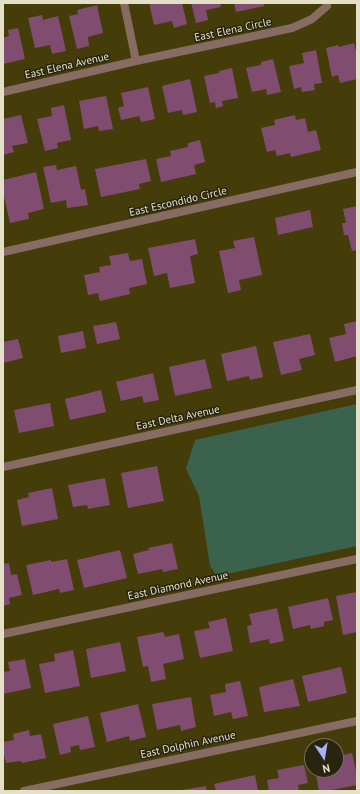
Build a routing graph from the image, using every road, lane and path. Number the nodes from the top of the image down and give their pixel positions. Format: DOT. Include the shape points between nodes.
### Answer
graph roads {
  1 [pos="124,3"];
  2 [pos="327,6"];
  3 [pos="136,61"];
  4 [pos="3,92"];
  5 [pos="357,172"];
  6 [pos="3,252"];
  7 [pos="357,390"];
  8 [pos="3,467"];
  9 [pos="357,559"];
  10 [pos="3,634"];
  11 [pos="357,721"];
  12 [pos="24,791"];
  1 -- 3 [label="street"];
  2 -- 3 [label="street, East Elena Circle" via="312,19 292,28"];
  3 -- 4 [label="street, East Elena Avenue"];
  5 -- 6 [label="street, East Escondido Circle"];
  7 -- 8 [label="street, East Delta Avenue"];
  9 -- 10 [label="street, East Diamond Avenue"];
  11 -- 12 [label="street, East Dolphin Avenue"];
}
